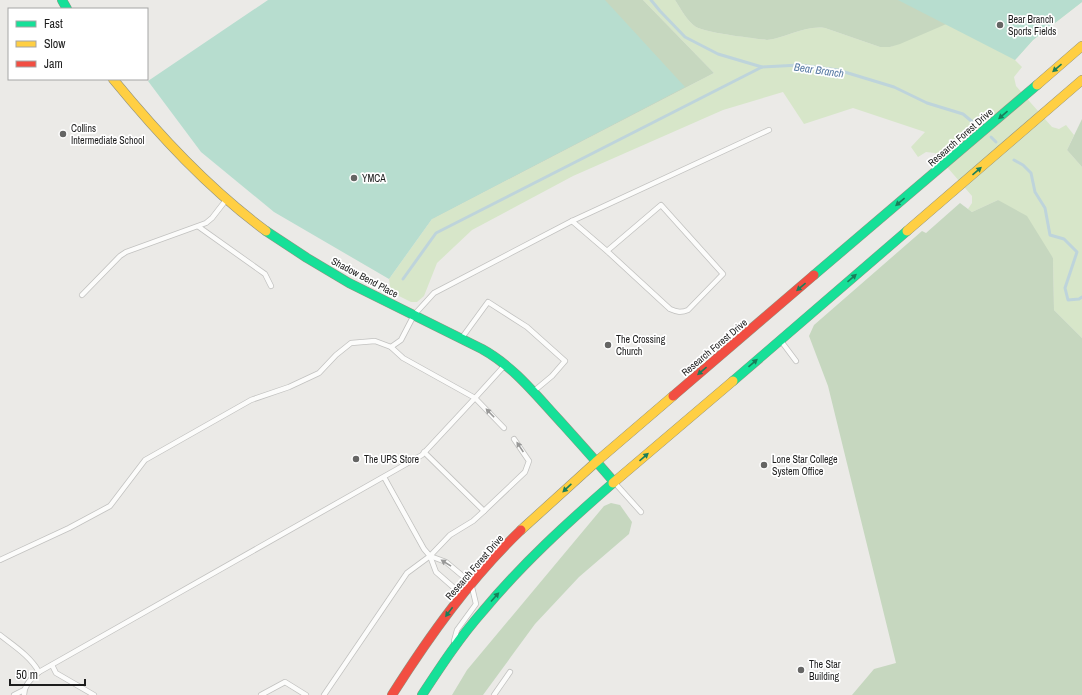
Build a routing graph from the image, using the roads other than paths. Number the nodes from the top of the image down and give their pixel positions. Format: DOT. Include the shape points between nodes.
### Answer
graph roads {
  1 [pos="1082,46"];
  2 [pos="114,80"];
  3 [pos="1082,80"];
  4 [pos="769,130"];
  5 [pos="227,199"];
  6 [pos="572,221"];
  7 [pos="198,227"];
  8 [pos="607,251"];
  9 [pos="271,286"];
  10 [pos="82,295"];
  11 [pos="414,315"];
  12 [pos="462,339"];
  13 [pos="780,340"];
  14 [pos="391,348"];
  15 [pos="796,360"];
  16 [pos="504,365"];
  17 [pos="534,391"];
  18 [pos="475,398"];
  19 [pos="504,428"];
  20 [pos="514,438"];
  21 [pos="424,452"];
  22 [pos="596,462"];
  23 [pos="384,476"];
  24 [pos="614,482"];
  25 [pos="484,511"];
  26 [pos="641,512"];
  27 [pos="430,556"];
  28 [pos="0,560"];
  29 [pos="471,583"];
  30 [pos="462,595"];
  31 [pos="0,635"];
  32 [pos="450,653"];
  33 [pos="52,665"];
  34 [pos="38,672"];
  35 [pos="510,672"];
  36 [pos="24,692"];
  37 [pos="14,695"];
  38 [pos="94,695"];
  39 [pos="261,695"];
  40 [pos="306,695"];
  41 [pos="324,695"];
  42 [pos="392,695"];
  43 [pos="422,695"];
  44 [pos="494,695"];
  1 -- 22 [label="main road, Research Forest Drive, one-way"];
  2 -- 5 [label="main road, Shadow Bend Place" via="162,136"];
  13 -- 3 [label="main road, one-way"];
  4 -- 6 [label="lane"];
  5 -- 7 [label="lane" via="208,221"];
  5 -- 11 [label="main road, Shadow Bend Place" via="266,231 309,260 350,284"];
  6 -- 8 [label="lane"];
  6 -- 11 [label="lane" via="434,293"];
  7 -- 9 [label="lane" via="266,274"];
  7 -- 10 [label="lane" via="126,252"];
  8 -- 8 [label="lane" via="676,312 688,310 723,274 661,205"];
  11 -- 12 [label="main road, Shadow Bend Place"];
  11 -- 14 [label="lane" via="401,340"];
  12 -- 16 [label="main road, Shadow Bend Place" via="492,355"];
  12 -- 17 [label="lane" via="488,302 527,327 565,361"];
  13 -- 15 [label="lane"];
  24 -- 13 [label="main road, one-way"];
  14 -- 18 [label="lane" via="403,358"];
  14 -- 28 [label="lane" via="375,341 351,343 336,354 319,373 251,400 144,460 110,506"];
  16 -- 17 [label="main road, Shadow Bend Place"];
  16 -- 18 [label="lane"];
  17 -- 22 [label="main road, Shadow Bend Place"];
  19 -- 18 [label="lane, one-way"];
  18 -- 21 [label="lane"];
  25 -- 20 [label="lane, one-way" via="525,472 529,461"];
  21 -- 23 [label="lane"];
  21 -- 25 [label="lane"];
  22 -- 24 [label="main road, Shadow Bend Place"];
  22 -- 29 [label="main road, Research Forest Drive, one-way" via="518,533"];
  23 -- 27 [label="lane"];
  23 -- 33 [label="lane"];
  24 -- 26 [label="lane"];
  32 -- 24 [label="main road, one-way" via="495,596 537,552"];
  25 -- 27 [label="lane" via="450,535"];
  29 -- 27 [label="lane, one-way" via="446,562"];
  27 -- 30 [label="lane" via="436,572"];
  27 -- 41 [label="lane" via="402,580"];
  29 -- 30 [label="main road, Research Forest Drive"];
  29 -- 32 [label="lane" via="476,604 457,630"];
  30 -- 42 [label="main road, Research Forest Drive, one-way"];
  31 -- 34 [label="lane" via="28,657"];
  32 -- 43 [label="main road"];
  33 -- 34 [label="lane"];
  33 -- 38 [label="lane" via="56,673"];
  34 -- 36 [label="lane" via="30,679"];
  35 -- 44 [label="lane"];
  36 -- 37 [label="lane"];
  39 -- 40 [label="lane" via="285,682"];
}
